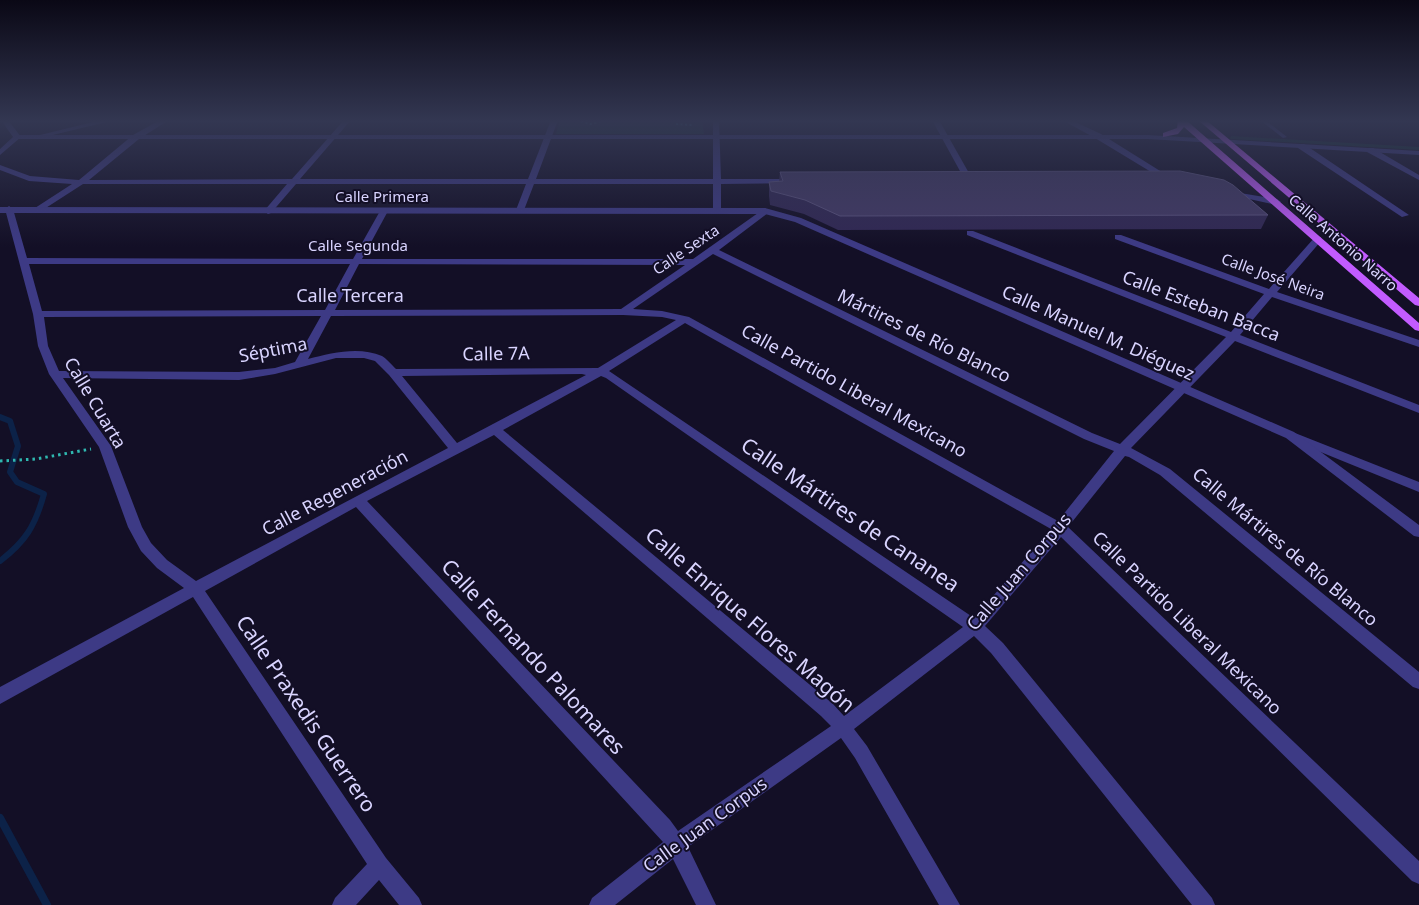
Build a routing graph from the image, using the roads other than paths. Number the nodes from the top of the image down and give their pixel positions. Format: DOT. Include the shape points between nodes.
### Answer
graph roads {
  1 [pos="105,162"];
  2 [pos="311,162"];
  3 [pos="539,162"];
  4 [pos="717,162"];
  5 [pos="959,162"];
  6 [pos="1141,162"];
  7 [pos="1229,162"];
  8 [pos="1250,162"];
  9 [pos="1325,162"];
  10 [pos="1391,162"];
  11 [pos="0,167"];
  12 [pos="1419,178"];
  13 [pos="294,181"];
  14 [pos="717,181"];
  15 [pos="1160,181"];
  16 [pos="81,182"];
  17 [pos="531,182"];
  18 [pos="804,182"];
  19 [pos="960,182"];
  20 [pos="970,182"];
  21 [pos="980,182"];
  22 [pos="1220,191"];
  23 [pos="1277,202"];
  24 [pos="4,210"];
  25 [pos="38,210"];
  26 [pos="268,210"];
  27 [pos="520,210"];
  28 [pos="717,210"];
  29 [pos="384,211"];
  30 [pos="765,211"];
  31 [pos="1405,215"];
  32 [pos="970,233"];
  33 [pos="1118,237"];
  34 [pos="1318,239"];
  35 [pos="712,250"];
  36 [pos="23,261"];
  37 [pos="358,261"];
  38 [pos="693,262"];
  39 [pos="1270,293"];
  40 [pos="1419,303"];
  41 [pos="623,312"];
  42 [pos="328,313"];
  43 [pos="38,314"];
  44 [pos="662,314"];
  45 [pos="686,319"];
  46 [pos="1419,328"];
  47 [pos="1233,336"];
  48 [pos="1417,344"];
  49 [pos="300,364"];
  50 [pos="600,372"];
  51 [pos="393,373"];
  52 [pos="55,374"];
  53 [pos="1182,390"];
  54 [pos="1419,409"];
  55 [pos="495,430"];
  56 [pos="1290,435"];
  57 [pos="1122,449"];
  58 [pos="456,450"];
  59 [pos="1419,487"];
  60 [pos="358,500"];
  61 [pos="1060,528"];
  62 [pos="1419,532"];
  63 [pos="196,588"];
  64 [pos="975,627"];
  65 [pos="1419,682"];
  66 [pos="0,696"];
  67 [pos="843,726"];
  68 [pos="676,844"];
  69 [pos="379,865"];
  70 [pos="1419,874"];
  71 [pos="342,905"];
  72 [pos="412,905"];
  73 [pos="599,905"];
  74 [pos="706,905"];
  75 [pos="950,905"];
  76 [pos="1205,905"];
  1 -- 16 [label="street"];
  2 -- 13 [label="street"];
  3 -- 17 [label="street"];
  4 -- 14 [label="street"];
  5 -- 20 [label="street"];
  6 -- 15 [label="street" via="1173,182"];
  7 -- 23 [label="main road, Calle Antonio Narro"];
  8 -- 40 [label="main road, Calle Antonio Narro"];
  9 -- 31 [label="street"];
  10 -- 12 [label="street"];
  11 -- 16 [label="street" via="21,178"];
  13 -- 16 [label="street"];
  13 -- 17 [label="street"];
  13 -- 26 [label="street"];
  14 -- 17 [label="street"];
  14 -- 18 [label="street"];
  14 -- 28 [label="street"];
  16 -- 25 [label="street"];
  17 -- 27 [label="street"];
  19 -- 20 [label="street"];
  20 -- 21 [label="street"];
  22 -- 23 [label="street"];
  23 -- 34 [label="main road, Calle Antonio Narro"];
  24 -- 25 [label="street, Calle Primera"];
  24 -- 36 [label="street, Calle Cuarta"];
  25 -- 26 [label="street, Calle Primera"];
  26 -- 29 [label="street, Calle Primera"];
  27 -- 28 [label="street, Calle Primera"];
  27 -- 29 [label="street, Calle Primera"];
  28 -- 30 [label="street, Calle Primera"];
  29 -- 37 [label="street"];
  30 -- 35 [label="street, Calle Sexta"];
  30 -- 53 [label="street, Calle Manuel M. Diéguez" via="798,220"];
  32 -- 47 [label="street, Calle Esteban Bacca"];
  33 -- 39 [label="street, Calle José Neira"];
  34 -- 39 [label="street, Calle Juan Corpus"];
  34 -- 46 [label="main road, Calle Antonio Narro"];
  35 -- 38 [label="street, Calle Sexta"];
  35 -- 57 [label="street, Mártires de Río Blanco" via="1088,436"];
  36 -- 37 [label="street, Calle Segunda"];
  36 -- 43 [label="street, Calle Cuarta"];
  37 -- 38 [label="street, Calle Segunda"];
  37 -- 42 [label="street"];
  38 -- 41 [label="street, Calle Sexta"];
  39 -- 47 [label="street, Calle Juan Corpus"];
  39 -- 48 [label="street, Calle José Neira"];
  41 -- 42 [label="street, Calle Tercera"];
  41 -- 44 [label="street, Calle Tercera"];
  42 -- 43 [label="street, Calle Tercera"];
  42 -- 49 [label="street"];
  43 -- 52 [label="street, Calle Cuarta" via="43,346"];
  44 -- 45 [label="street, Calle Partido Liberal Mexicano"];
  45 -- 50 [label="street, Calle Regeneración"];
  45 -- 61 [label="street, Calle Partido Liberal Mexicano"];
  47 -- 53 [label="street, Calle Juan Corpus"];
  47 -- 54 [label="street, Calle Esteban Bacca"];
  49 -- 51 [label="street, Séptima" via="336,355 364,355 379,360"];
  49 -- 52 [label="street, Séptima" via="239,376"];
  50 -- 51 [label="street, Calle 7A"];
  50 -- 55 [label="street, Calle Regeneración"];
  50 -- 64 [label="street, Calle Mártires de Cananea"];
  51 -- 58 [label="street, Séptima"];
  52 -- 63 [label="street, Calle Cuarta" via="105,446 135,527 146,547 162,564"];
  53 -- 56 [label="street, Calle Manuel M. Diéguez"];
  53 -- 57 [label="street, Calle Juan Corpus"];
  55 -- 58 [label="street, Calle Regeneración"];
  55 -- 67 [label="street, Calle Enrique Flores Magón"];
  56 -- 59 [label="street, Calle Manuel M. Diéguez"];
  56 -- 62 [label="street"];
  57 -- 61 [label="street, Calle Juan Corpus"];
  57 -- 65 [label="street, Calle Mártires de Río Blanco" via="1165,472"];
  58 -- 60 [label="street, Calle Regeneración"];
  60 -- 63 [label="street, Calle Regeneración"];
  60 -- 68 [label="street, Calle Fernando Palomares"];
  61 -- 64 [label="street, Calle Juan Corpus"];
  61 -- 70 [label="street, Calle Partido Liberal Mexicano"];
  63 -- 66 [label="street, Calle Regeneración"];
  63 -- 69 [label="street, Calle Praxedis Guerrero"];
  64 -- 67 [label="street, Calle Juan Corpus"];
  64 -- 76 [label="street, Calle Mártires de Cananea" via="997,648"];
  67 -- 68 [label="street, Calle Juan Corpus"];
  67 -- 75 [label="street, Calle Enrique Flores Magón"];
  68 -- 73 [label="street, Calle Juan Corpus"];
  68 -- 74 [label="street, Calle Fernando Palomares"];
  69 -- 71 [label="street"];
  69 -- 72 [label="street"];
}
